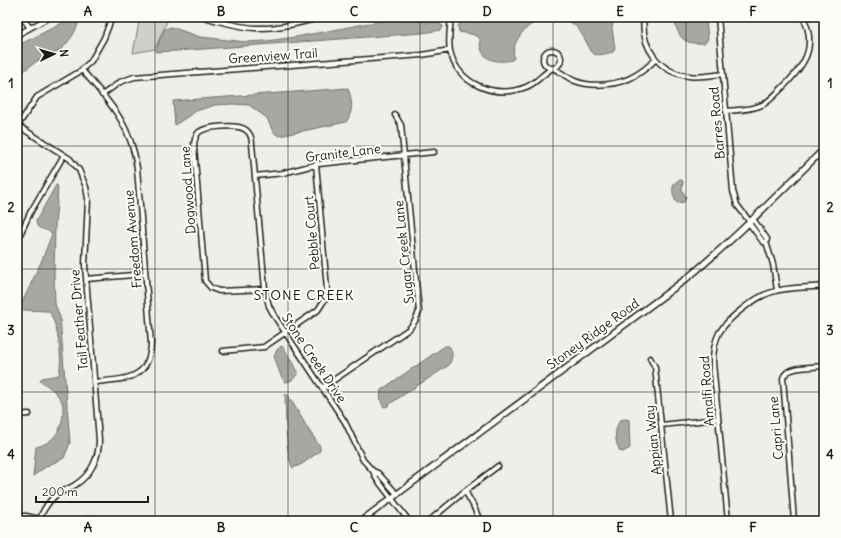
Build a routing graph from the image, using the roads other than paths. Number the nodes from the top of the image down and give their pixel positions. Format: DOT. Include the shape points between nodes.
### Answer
graph roads {
  1 [pos="22,17"];
  2 [pos="50,17"];
  3 [pos="112,17"];
  4 [pos="204,17"];
  5 [pos="322,17"];
  6 [pos="450,17"];
  7 [pos="644,17"];
  8 [pos="718,17"];
  9 [pos="804,17"];
  10 [pos="30,28"];
  11 [pos="17,35"];
  12 [pos="450,50"];
  13 [pos="656,59"];
  14 [pos="553,68"];
  15 [pos="82,70"];
  16 [pos="723,74"];
  17 [pos="102,94"];
  18 [pos="726,111"];
  19 [pos="395,115"];
  20 [pos="17,126"];
  21 [pos="824,149"];
  22 [pos="434,152"];
  23 [pos="64,155"];
  24 [pos="404,156"];
  25 [pos="316,164"];
  26 [pos="255,176"];
  27 [pos="751,221"];
  28 [pos="17,241"];
  29 [pos="145,274"];
  30 [pos="86,279"];
  31 [pos="824,286"];
  32 [pos="265,289"];
  33 [pos="777,290"];
  34 [pos="285,333"];
  35 [pos="223,351"];
  36 [pos="650,358"];
  37 [pos="824,366"];
  38 [pos="94,382"];
  39 [pos="322,388"];
  40 [pos="29,414"];
  41 [pos="17,415"];
  42 [pos="718,419"];
  43 [pos="661,425"];
  44 [pos="498,466"];
  45 [pos="374,471"];
  46 [pos="465,491"];
  47 [pos="397,494"];
  48 [pos="392,498"];
  49 [pos="17,516"];
  50 [pos="39,520"];
  51 [pos="361,521"];
  52 [pos="409,521"];
  53 [pos="429,521"];
  54 [pos="480,521"];
  55 [pos="671,521"];
  56 [pos="728,521"];
  57 [pos="794,521"];
  1 -- 10 [label="street"];
  2 -- 10 [label="street"];
  3 -- 15 [label="street" via="99,49"];
  4 -- 5 [label="street" via="261,28"];
  6 -- 12 [label="street"];
  7 -- 13 [label="street" via="645,38"];
  8 -- 16 [label="street, Barres Road"];
  9 -- 18 [label="street" via="809,47 797,73 774,97 763,104 751,109"];
  10 -- 11 [label="street"];
  12 -- 14 [label="street" via="464,76 479,87 492,91 524,88"];
  12 -- 17 [label="street, Greenview Trail" via="422,55 134,77 116,84"];
  13 -- 14 [label="street" via="636,76 616,83 581,83"];
  13 -- 16 [label="street" via="670,71 685,76"];
  14 -- 14 [label="street" via="561,59 559,54 552,50 546,53 544,60"];
  15 -- 17 [label="street, Freedom Avenue"];
  15 -- 20 [label="street" via="37,97"];
  16 -- 18 [label="street, Barres Road"];
  17 -- 29 [label="street, Freedom Avenue" via="123,123 135,156"];
  18 -- 27 [label="street, Barres Road" via="734,195 737,206"];
  19 -- 24 [label="street, Sugar Creek Lane" via="401,125"];
  20 -- 23 [label="street, Tail Feather Drive"];
  21 -- 27 [label="street, Stoney Ridge Road"];
  22 -- 24 [label="street, Granite Lane"];
  23 -- 28 [label="street" via="30,213"];
  23 -- 30 [label="street, Tail Feather Drive" via="79,170 87,191 84,254"];
  24 -- 25 [label="street, Granite Lane"];
  24 -- 39 [label="street, Sugar Creek Lane" via="418,316 409,329"];
  25 -- 26 [label="street, Granite Lane" via="283,173"];
  25 -- 34 [label="street, Pebble Court" via="326,296 318,310"];
  26 -- 32 [label="street, Stone Creek Drive"];
  26 -- 32 [label="street, Dogwood Lane" via="252,140 244,129 235,126 209,128 197,135 194,147 205,281 209,287 219,291"];
  27 -- 33 [label="street, Barres Road" via="767,239"];
  27 -- 47 [label="street, Stoney Ridge Road" via="686,279"];
  29 -- 30 [label="street"];
  29 -- 38 [label="street, Freedom Avenue" via="151,343 148,361 140,372 132,377"];
  30 -- 38 [label="street, Tail Feather Drive"];
  31 -- 33 [label="street, Amalfi Road"];
  32 -- 34 [label="street, Stone Creek Drive" via="271,311"];
  33 -- 42 [label="street, Amalfi Road" via="753,302 728,322 719,334 713,358"];
  34 -- 35 [label="street, Pebble Court" via="262,348"];
  34 -- 39 [label="street, Stone Creek Drive"];
  36 -- 43 [label="street, Appian Way" via="655,367"];
  37 -- 57 [label="street, Capri Lane" via="790,370 783,378"];
  38 -- 50 [label="street, Tail Feather Drive" via="99,440 96,460 80,482 53,498"];
  39 -- 45 [label="street, Stone Creek Drive" via="345,422 363,460"];
  40 -- 41 [label="street"];
  42 -- 43 [label="street"];
  42 -- 56 [label="street, Amalfi Road"];
  43 -- 55 [label="street, Appian Way"];
  44 -- 46 [label="street"];
  45 -- 47 [label="street, Stone Creek Drive"];
  45 -- 48 [label="street, Stone Creek Drive" via="376,478"];
  46 -- 53 [label="street"];
  46 -- 54 [label="street"];
  47 -- 48 [label="street, Stoney Ridge Road"];
  48 -- 51 [label="street, Stoney Ridge Road"];
  48 -- 52 [label="street, Stone Creek Drive"];
  49 -- 50 [label="street"];
}
